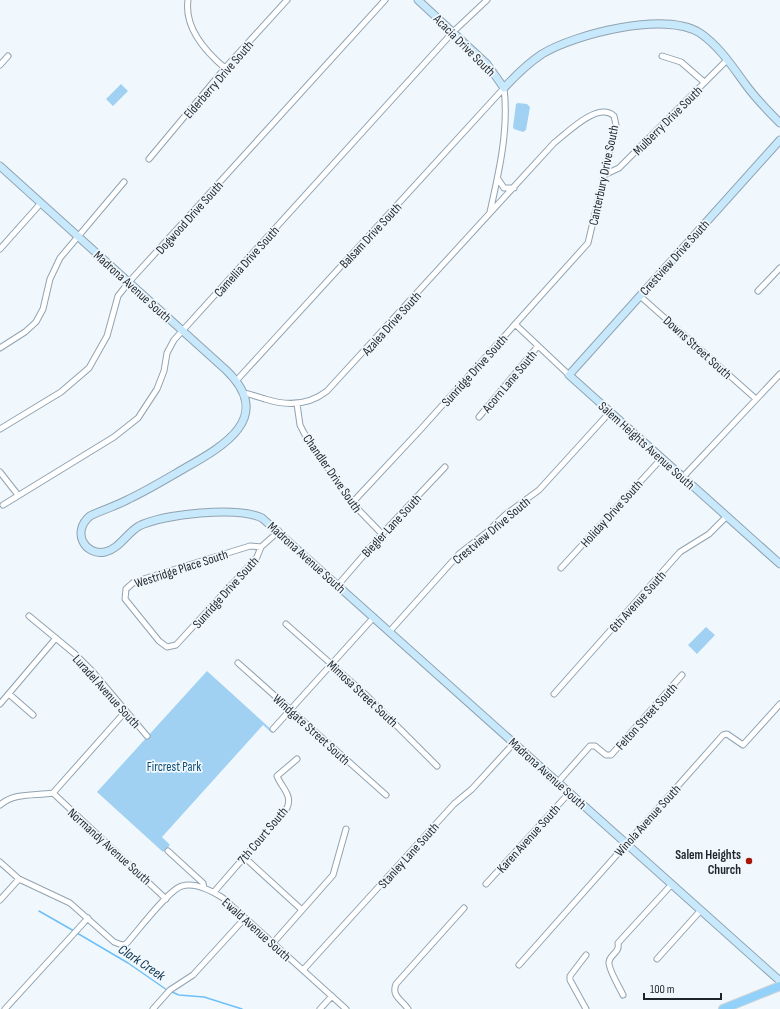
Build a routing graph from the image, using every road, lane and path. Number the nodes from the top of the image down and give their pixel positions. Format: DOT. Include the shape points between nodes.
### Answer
graph roads {
  1 [pos="188,0"];
  2 [pos="287,0"];
  3 [pos="385,0"];
  4 [pos="418,0"];
  5 [pos="487,0"];
  6 [pos="453,32"];
  7 [pos="8,56"];
  8 [pos="662,56"];
  9 [pos="727,60"];
  10 [pos="0,65"];
  11 [pos="225,68"];
  12 [pos="704,82"];
  13 [pos="504,88"];
  14 [pos="614,116"];
  15 [pos="780,123"];
  16 [pos="780,140"];
  17 [pos="149,159"];
  18 [pos="0,166"];
  19 [pos="604,174"];
  20 [pos="498,178"];
  21 [pos="124,182"];
  22 [pos="514,188"];
  23 [pos="41,204"];
  24 [pos="489,213"];
  25 [pos="590,234"];
  26 [pos="78,236"];
  27 [pos="0,249"];
  28 [pos="780,268"];
  29 [pos="129,282"];
  30 [pos="758,291"];
  31 [pos="640,296"];
  32 [pos="515,324"];
  33 [pos="183,331"];
  34 [pos="538,346"];
  35 [pos="0,348"];
  36 [pos="780,374"];
  37 [pos="570,375"];
  38 [pos="236,381"];
  39 [pos="243,393"];
  40 [pos="756,399"];
  41 [pos="297,404"];
  42 [pos="610,412"];
  43 [pos="480,417"];
  44 [pos="0,429"];
  45 [pos="662,458"];
  46 [pos="446,467"];
  47 [pos="0,472"];
  48 [pos="683,477"];
  49 [pos="18,495"];
  50 [pos="352,503"];
  51 [pos="3,505"];
  52 [pos="727,516"];
  53 [pos="279,531"];
  54 [pos="382,534"];
  55 [pos="262,547"];
  56 [pos="780,564"];
  57 [pos="561,568"];
  58 [pos="338,585"];
  59 [pos="29,616"];
  60 [pos="374,617"];
  61 [pos="286,624"];
  62 [pos="390,631"];
  63 [pos="56,638"];
  64 [pos="167,647"];
  65 [pos="238,663"];
  66 [pos="332,664"];
  67 [pos="682,675"];
  68 [pos="9,694"];
  69 [pos="554,694"];
  70 [pos="0,704"];
  71 [pos="780,704"];
  72 [pos="291,710"];
  73 [pos="126,712"];
  74 [pos="32,715"];
  75 [pos="273,729"];
  76 [pos="147,736"];
  77 [pos="514,743"];
  78 [pos="297,759"];
  79 [pos="438,766"];
  80 [pos="558,782"];
  81 [pos="570,792"];
  82 [pos="53,793"];
  83 [pos="386,795"];
  84 [pos="0,805"];
  85 [pos="346,829"];
  86 [pos="626,843"];
  87 [pos="168,851"];
  88 [pos="244,857"];
  89 [pos="0,862"];
  90 [pos="19,879"];
  91 [pos="486,884"];
  92 [pos="672,884"];
  93 [pos="204,888"];
  94 [pos="214,892"];
  95 [pos="166,899"];
  96 [pos="0,900"];
  97 [pos="464,908"];
  98 [pos="302,910"];
  99 [pos="700,910"];
  100 [pos="88,918"];
  101 [pos="245,918"];
  102 [pos="273,943"];
  103 [pos="586,955"];
  104 [pos="657,958"];
  105 [pos="518,965"];
  106 [pos="303,970"];
  107 [pos="780,981"];
  108 [pos="780,986"];
  109 [pos="623,995"];
  110 [pos="332,996"];
  111 [pos="6,1009"];
  112 [pos="153,1009"];
  113 [pos="320,1009"];
  114 [pos="346,1009"];
  115 [pos="408,1009"];
  116 [pos="586,1009"];
  117 [pos="723,1009"];
  1 -- 11 [label="street" via="188,14 197,37"];
  2 -- 11 [label="street, Elderberry Drive South"];
  3 -- 29 [label="street, Dogwood Drive South"];
  4 -- 6 [label="main road, Acacia Drive South"];
  5 -- 6 [label="street, Camellia Drive South"];
  6 -- 13 [label="main road, Acacia Drive South" via="487,64"];
  6 -- 33 [label="street, Camellia Drive South"];
  7 -- 10 [label="street"];
  8 -- 12 [label="street" via="681,62"];
  9 -- 12 [label="street, Mulberry Drive South"];
  9 -- 13 [label="main road" via="718,48 698,32 682,26 656,24 588,35 565,43 528,64"];
  9 -- 15 [label="main road" via="763,107"];
  11 -- 17 [label="street, Elderberry Drive South"];
  12 -- 19 [label="street, Mulberry Drive South" via="619,168"];
  13 -- 20 [label="street, Acacia Drive South" via="506,117"];
  13 -- 38 [label="street, Balsam Drive South"];
  14 -- 19 [label="street, Canterbury Drive South" via="616,125"];
  14 -- 22 [label="street, Azalea Drive South" via="605,111 598,112 571,129 554,143"];
  16 -- 31 [label="main road, Crestview Drive South"];
  18 -- 23 [label="main road, Madrona Avenue South"];
  19 -- 25 [label="street, Canterbury Drive South"];
  20 -- 22 [label="street" via="504,188"];
  20 -- 24 [label="street, Acacia Drive South"];
  21 -- 26 [label="street"];
  22 -- 24 [label="street, Azalea Drive South"];
  23 -- 26 [label="main road, Madrona Avenue South"];
  23 -- 27 [label="street"];
  24 -- 41 [label="street, Azalea Drive South" via="336,384 320,396"];
  25 -- 32 [label="street, Sunridge Drive South" via="585,246"];
  26 -- 29 [label="main road, Madrona Avenue South"];
  26 -- 35 [label="street" via="55,267 43,309 36,322 26,332"];
  28 -- 30 [label="street"];
  29 -- 33 [label="main road, Madrona Avenue South"];
  29 -- 44 [label="street, Dogwood Drive South" via="116,301 104,344 86,371 61,392"];
  31 -- 37 [label="main road, Crestview Drive South"];
  31 -- 40 [label="street, Downs Street South"];
  32 -- 34 [label="street, Salem Heights Avenue South"];
  32 -- 50 [label="street, Sunridge Drive South"];
  33 -- 38 [label="main road, Madrona Avenue South"];
  33 -- 49 [label="street, Camellia Drive South" via="167,353 157,389 138,418 114,437"];
  34 -- 37 [label="street, Salem Heights Avenue South"];
  34 -- 43 [label="street, Acorn Lane South"];
  36 -- 40 [label="street"];
  37 -- 42 [label="main road, Salem Heights Avenue South"];
  38 -- 39 [label="main road, Madrona Avenue South"];
  39 -- 41 [label="street, Azalea Drive South" via="281,403"];
  39 -- 53 [label="main road, Madrona Avenue South" via="243,420 230,440 154,486 90,516 83,523 80,535 91,549 105,552 136,528 152,522 184,515 236,511 256,514"];
  40 -- 48 [label="street"];
  41 -- 50 [label="street, Chandler Drive South" via="300,425 304,433"];
  42 -- 45 [label="main road, Salem Heights Avenue South"];
  42 -- 62 [label="street, Crestview Drive South" via="539,490 459,554"];
  45 -- 48 [label="main road, Salem Heights Avenue South"];
  45 -- 57 [label="street, Holiday Drive South"];
  46 -- 54 [label="street, Biegler Lane South"];
  47 -- 49 [label="street"];
  48 -- 52 [label="main road, Salem Heights Avenue South"];
  49 -- 51 [label="street, Camellia Drive South"];
  50 -- 54 [label="street, Chandler Drive South"];
  52 -- 56 [label="main road, Salem Heights Avenue South"];
  52 -- 69 [label="street, 6th Avenue South" via="709,534 680,552"];
  53 -- 55 [label="street, Sunridge Drive South"];
  53 -- 58 [label="main road, Madrona Avenue South"];
  54 -- 58 [label="street, Biegler Lane South"];
  55 -- 64 [label="street, Sunridge Drive South" via="257,557 176,645"];
  55 -- 64 [label="street, Westridge Place South" via="250,546 134,582 126,589 125,599 159,641"];
  58 -- 60 [label="main road, Madrona Avenue South"];
  59 -- 63 [label="street, Luradel Avenue South"];
  60 -- 62 [label="main road, Madrona Avenue South"];
  60 -- 66 [label="street"];
  61 -- 66 [label="street, Mimosa Street South"];
  62 -- 77 [label="main road, Madrona Avenue South"];
  63 -- 68 [label="street"];
  63 -- 73 [label="street, Luradel Avenue South" via="93,672"];
  65 -- 72 [label="street, Windgate Street South"];
  66 -- 72 [label="street"];
  66 -- 79 [label="street, Mimosa Street South"];
  67 -- 80 [label="street, Felton Street South" via="611,755 606,755 596,746 590,746"];
  68 -- 70 [label="street"];
  68 -- 74 [label="street"];
  71 -- 86 [label="street, Winola Avenue South" via="743,745 727,734 723,735"];
  72 -- 75 [label="street"];
  72 -- 83 [label="street, Windgate Street South"];
  73 -- 76 [label="street, Luradel Avenue South"];
  73 -- 82 [label="street"];
  77 -- 80 [label="main road, Madrona Avenue South"];
  77 -- 106 [label="street, Stanley Lane South" via="477,784 454,804"];
  78 -- 88 [label="street, 7th Court South" via="277,776 288,795 287,808"];
  80 -- 81 [label="main road, Madrona Avenue South"];
  81 -- 86 [label="main road, Madrona Avenue South"];
  81 -- 91 [label="street, Karen Avenue South"];
  82 -- 84 [label="street" via="18,796"];
  82 -- 95 [label="street, Normandy Avenue South"];
  85 -- 98 [label="street" via="333,875"];
  86 -- 92 [label="main road, Madrona Avenue South"];
  86 -- 105 [label="street, Winola Avenue South"];
  87 -- 93 [label="street, Ewald Avenue South" via="203,883"];
  88 -- 94 [label="street, 7th Court South"];
  88 -- 98 [label="street"];
  89 -- 90 [label="street"];
  90 -- 96 [label="street"];
  90 -- 100 [label="street" via="62,898"];
  92 -- 99 [label="main road, Madrona Avenue South"];
  92 -- 109 [label="street" via="618,943 617,951 610,959 610,966"];
  93 -- 94 [label="street, Ewald Avenue South"];
  93 -- 95 [label="street" via="180,886"];
  94 -- 101 [label="street, Ewald Avenue South"];
  95 -- 100 [label="street" via="122,945 114,942"];
  97 -- 115 [label="street" via="396,984 395,994"];
  98 -- 102 [label="street"];
  99 -- 104 [label="street"];
  99 -- 107 [label="main road, Madrona Avenue South"];
  100 -- 111 [label="street"];
  101 -- 102 [label="street, Ewald Avenue South"];
  101 -- 112 [label="street" via="193,975 170,990"];
  102 -- 106 [label="street, Ewald Avenue South"];
  103 -- 116 [label="street" via="570,976 570,980"];
  106 -- 110 [label="street, Ewald Avenue South"];
  108 -- 117 [label="main road"];
  110 -- 113 [label="street"];
  110 -- 114 [label="street, Ewald Avenue South"];
}
